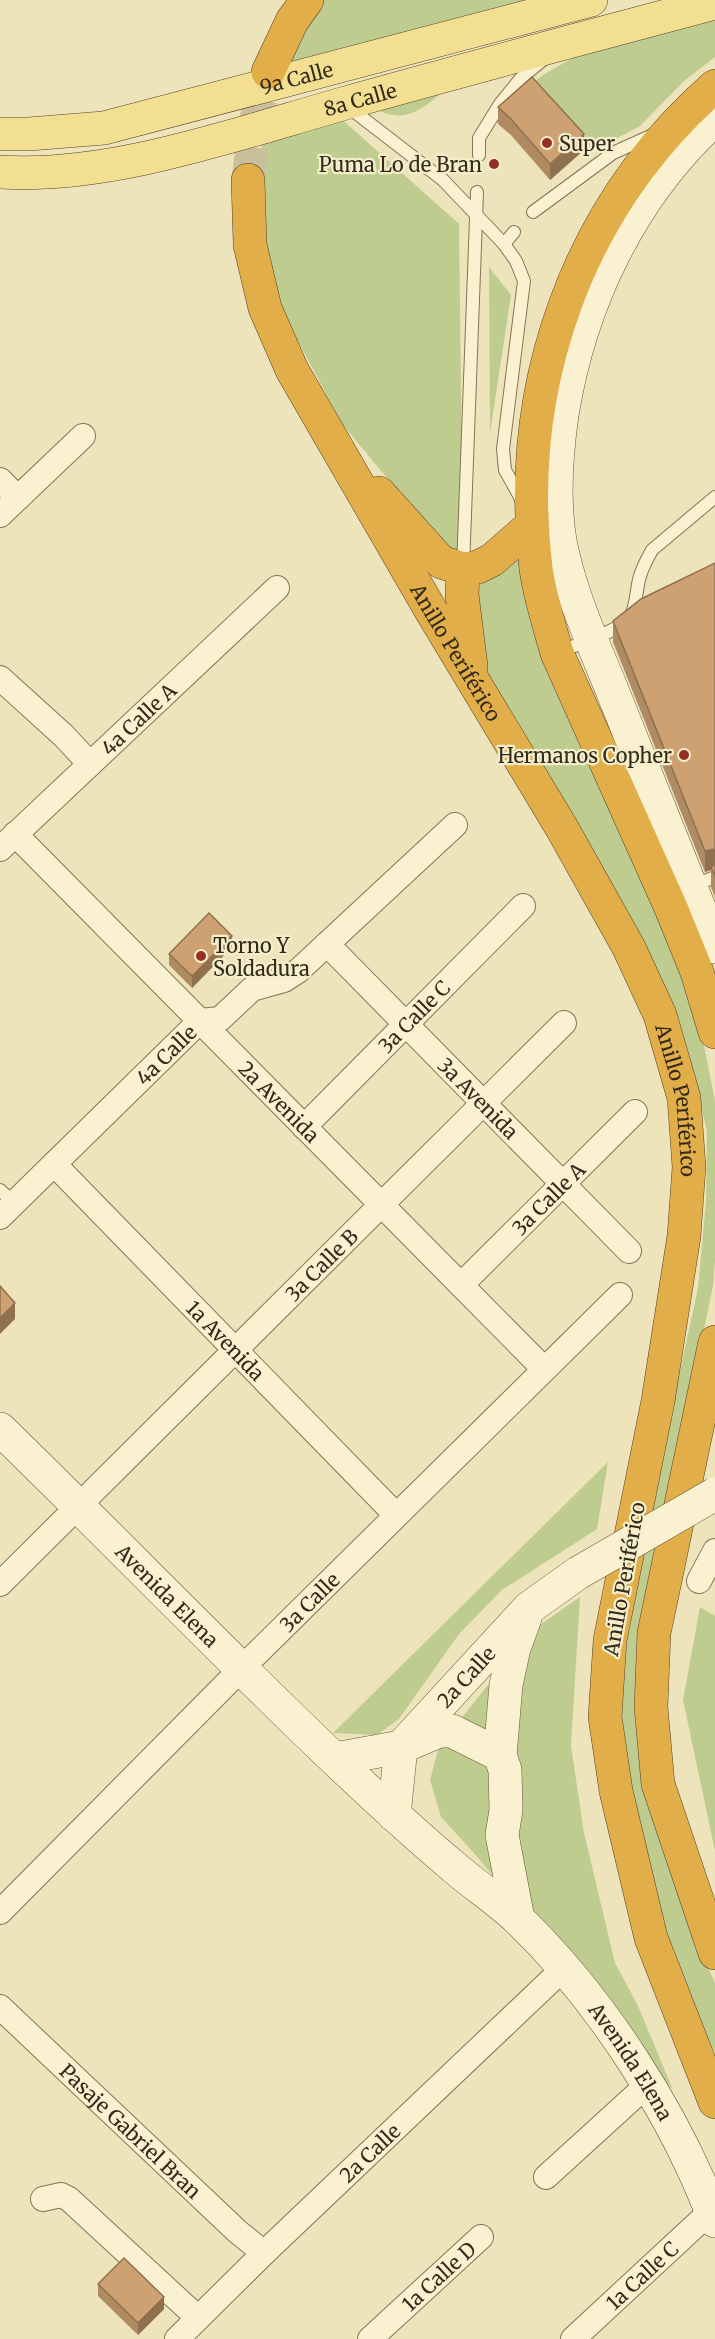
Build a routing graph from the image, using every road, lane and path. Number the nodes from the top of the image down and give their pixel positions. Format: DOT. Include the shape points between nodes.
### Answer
graph roads {
  1 [pos="307,0"];
  2 [pos="591,0"];
  3 [pos="715,3"];
  4 [pos="563,44"];
  5 [pos="268,72"];
  6 [pos="715,86"];
  7 [pos="344,104"];
  8 [pos="715,119"];
  9 [pos="674,126"];
  10 [pos="0,134"];
  11 [pos="478,155"];
  12 [pos="0,172"];
  13 [pos="248,180"];
  14 [pos="477,192"];
  15 [pos="532,212"];
  16 [pos="476,216"];
  17 [pos="514,232"];
  18 [pos="504,244"];
  19 [pos="83,436"];
  20 [pos="333,441"];
  21 [pos="0,480"];
  22 [pos="715,497"];
  23 [pos="18,498"];
  24 [pos="0,515"];
  25 [pos="532,522"];
  26 [pos="463,569"];
  27 [pos="277,588"];
  28 [pos="592,639"];
  29 [pos="557,653"];
  30 [pos="0,678"];
  31 [pos="472,679"];
  32 [pos="90,764"];
  33 [pos="455,825"];
  34 [pos="7,841"];
  35 [pos="703,882"];
  36 [pos="523,906"];
  37 [pos="327,944"];
  38 [pos="715,947"];
  39 [pos="200,1021"];
  40 [pos="405,1023"];
  41 [pos="564,1023"];
  42 [pos="715,1032"];
  43 [pos="484,1104"];
  44 [pos="635,1112"];
  45 [pos="304,1127"];
  46 [pos="54,1164"];
  47 [pos="563,1184"];
  48 [pos="5,1203"];
  49 [pos="382,1205"];
  50 [pos="629,1251"];
  51 [pos="461,1285"];
  52 [pos="620,1294"];
  53 [pos="715,1342"];
  54 [pos="236,1349"];
  55 [pos="713,1365"];
  56 [pos="544,1370"];
  57 [pos="0,1429"];
  58 [pos="715,1494"];
  59 [pos="78,1506"];
  60 [pos="396,1515"];
  61 [pos="715,1551"];
  62 [pos="699,1581"];
  63 [pos="0,1584"];
  64 [pos="529,1608"];
  65 [pos="241,1669"];
  66 [pos="401,1747"];
  67 [pos="500,1755"];
  68 [pos="335,1759"];
  69 [pos="394,1815"];
  70 [pos="502,1835"];
  71 [pos="455,1868"];
  72 [pos="0,1912"];
  73 [pos="518,1919"];
  74 [pos="715,1953"];
  75 [pos="564,1968"];
  76 [pos="0,2007"];
  77 [pos="647,2085"];
  78 [pos="715,2102"];
  79 [pos="546,2177"];
  80 [pos="43,2199"];
  81 [pos="713,2216"];
  82 [pos="481,2237"];
  83 [pos="264,2253"];
  84 [pos="198,2318"];
  85 [pos="178,2339"];
  86 [pos="370,2339"];
  87 [pos="573,2339"];
  1 -- 5 [label="highway" via="292,21"];
  2 -- 10 [label="main road, 9a Calle" via="104,128"];
  3 -- 4 [label="main road, 8a Calle"];
  4 -- 7 [label="main road, 8a Calle"];
  4 -- 11 [label="lane" via="521,78 500,104 479,138"];
  6 -- 9 [label="highway"];
  7 -- 12 [label="main road, 8a Calle" via="194,146 100,166 23,174"];
  7 -- 16 [label="lane" via="443,180"];
  8 -- 28 [label="main road" via="675,159 638,213 599,284 571,366 558,440 556,501 565,561"];
  9 -- 15 [label="lane" via="613,153"];
  9 -- 25 [label="highway" via="608,214 562,310 538,405"];
  13 -- 20 [label="highway, Anillo Periférico" via="250,245 265,308 292,370"];
  14 -- 16 [label="lane"];
  16 -- 18 [label="lane"];
  16 -- 26 [label="lane"];
  17 -- 18 [label="lane"];
  18 -- 25 [label="lane" via="524,281 503,449 505,470"];
  19 -- 23 [label="street"];
  20 -- 26 [label="highway" via="441,562"];
  20 -- 31 [label="highway, Anillo Periférico"];
  21 -- 23 [label="street"];
  22 -- 28 [label="lane" via="652,550 640,576 630,618"];
  23 -- 24 [label="street"];
  25 -- 26 [label="highway" via="492,560"];
  25 -- 29 [label="highway" via="536,571"];
  26 -- 31 [label="highway" via="462,595"];
  27 -- 32 [label="street, 4a Calle A"];
  28 -- 29 [label="lane"];
  28 -- 35 [label="main road"];
  29 -- 42 [label="highway" via="675,919 697,972"];
  30 -- 32 [label="street"];
  31 -- 78 [label="highway, Anillo Periférico" via="629,948 660,1015 684,1098 689,1167 684,1236 658,1401 610,1640 605,1717 616,1791 651,1938"];
  32 -- 34 [label="street, 4a Calle A"];
  33 -- 37 [label="street, 4a Calle"];
  34 -- 39 [label="street, 2a Avenida"];
  35 -- 38 [label="main road"];
  36 -- 40 [label="street, 3a Calle C"];
  37 -- 39 [label="street, 4a Calle" via="298,971 252,990 220,1019"];
  37 -- 40 [label="street, 3a Avenida"];
  39 -- 45 [label="street, 2a Avenida"];
  39 -- 46 [label="street, 4a Calle"];
  40 -- 43 [label="street, 3a Avenida"];
  40 -- 45 [label="street, 3a Calle C"];
  41 -- 43 [label="street, 3a Calle B"];
  43 -- 47 [label="street, 3a Avenida"];
  43 -- 49 [label="street, 3a Calle B"];
  44 -- 47 [label="street, 3a Calle A"];
  45 -- 49 [label="street, 2a Avenida"];
  46 -- 48 [label="street, 4a Calle"];
  46 -- 54 [label="street, 1a Avenida"];
  47 -- 50 [label="street, 3a Avenida"];
  47 -- 51 [label="street, 3a Calle A"];
  49 -- 51 [label="street, 2a Avenida"];
  49 -- 54 [label="street, 3a Calle B"];
  51 -- 56 [label="street, 2a Avenida"];
  52 -- 56 [label="street, 3a Calle"];
  53 -- 55 [label="highway, Anillo Periférico"];
  54 -- 59 [label="street, 3a Calle B"];
  54 -- 60 [label="street, 1a Avenida"];
  55 -- 74 [label="highway, Anillo Periférico" via="654,1633 651,1707 658,1784"];
  56 -- 60 [label="street, 3a Calle"];
  57 -- 59 [label="main road, Avenida Elena"];
  58 -- 64 [label="main road, 2a Calle, bridge" via="578,1573"];
  59 -- 63 [label="street"];
  59 -- 65 [label="main road, Avenida Elena"];
  60 -- 65 [label="street, 3a Calle"];
  61 -- 62 [label="street"];
  64 -- 66 [label="main road, 2a Calle"];
  64 -- 67 [label="main road, 2a Calle" via="506,1685"];
  65 -- 68 [label="main road, Avenida Elena"];
  65 -- 72 [label="street, 3a Calle"];
  66 -- 67 [label="main road" via="439,1731 452,1731"];
  66 -- 68 [label="main road"];
  66 -- 69 [label="main road"];
  67 -- 70 [label="main road" via="506,1770"];
  68 -- 69 [label="main road, Avenida Elena"];
  69 -- 71 [label="main road, Avenida Elena"];
  70 -- 71 [label="main road" via="472,1861"];
  70 -- 73 [label="main road"];
  71 -- 73 [label="main road, Avenida Elena"];
  73 -- 75 [label="main road, Avenida Elena"];
  75 -- 77 [label="main road, Avenida Elena" via="607,2023"];
  75 -- 83 [label="street, 2a Calle"];
  76 -- 83 [label="street, Pasaje Gabriel Bran"];
  77 -- 79 [label="street"];
  77 -- 81 [label="main road, Avenida Elena" via="675,2132"];
  80 -- 84 [label="street" via="61,2195 69,2199"];
  81 -- 87 [label="street, 1a Calle C"];
  82 -- 86 [label="street, 1a Calle D"];
  83 -- 84 [label="street, 2a Calle"];
  84 -- 85 [label="street, 2a Calle"];
}
